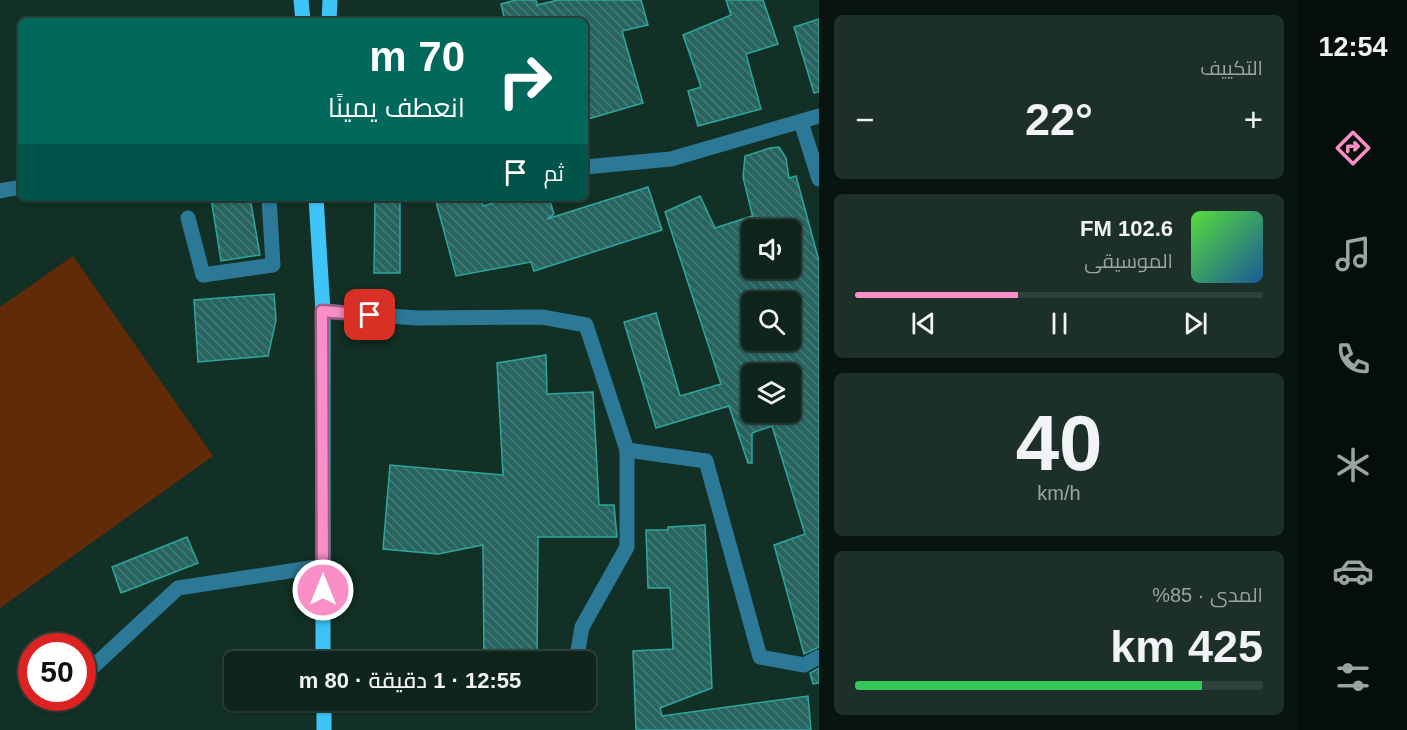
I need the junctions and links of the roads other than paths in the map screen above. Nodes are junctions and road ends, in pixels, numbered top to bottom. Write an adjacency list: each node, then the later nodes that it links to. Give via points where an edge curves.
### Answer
1 (301, 0): 3 (main road)
2 (330, 0): 4 (main road)
3 (303, 18)
4 (329, 18)
5 (819, 116): 6 (lane)
6 (801, 122): 7 (lane, via 671,159); 8 (lane)
7 (588, 167)
8 (819, 179)
9 (18, 188): 10 (lane)
10 (0, 191)
11 (269, 201): 13 (lane, via 273,265 203,275)
12 (319, 201): 14 (main road)
13 (188, 218)
14 (322, 311): 15 (lane, via 417,318 542,317 585,325); 16 (main road)
15 (627, 450): 18 (lane, via 627,547 582,627); 19 (lane, via 706,461 760,657 804,665)
16 (323, 566): 17 (main road); 20 (lane, via 177,588)
17 (323, 651)
18 (578, 651)
19 (819, 657)
20 (96, 663)
21 (324, 711): 22 (main road)
22 (324, 730)

